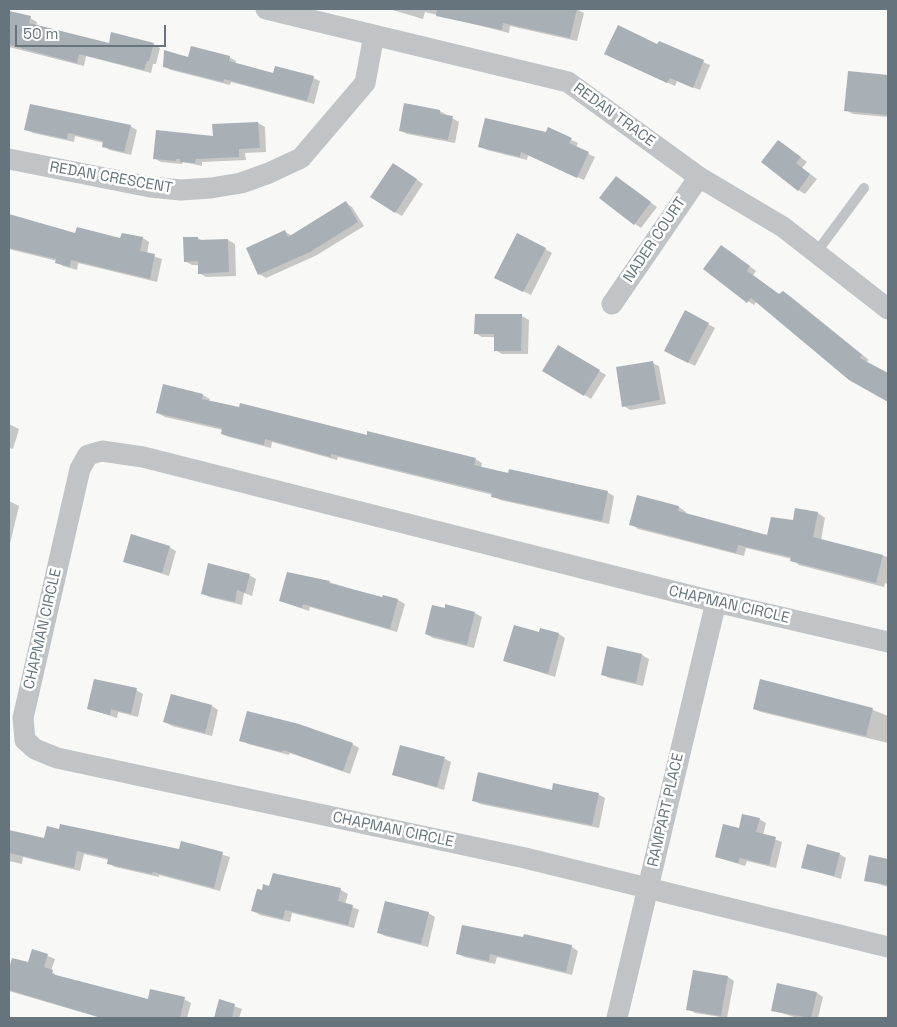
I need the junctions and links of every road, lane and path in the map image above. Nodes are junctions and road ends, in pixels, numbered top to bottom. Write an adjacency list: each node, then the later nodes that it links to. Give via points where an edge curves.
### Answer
1 (266, 9): 2 (street, REDAN TRACE)
2 (374, 34): 3 (street, REDAN CRESCENT, via 365,83 301,158 241,183 181,190 150,187); 4 (street, REDAN TRACE, via 568,82)
3 (9, 159)
4 (699, 177): 6 (street, REDAN TRACE, via 784,227); 7 (street, NADER COURT)
5 (864, 188): 6 (lane)
6 (816, 253): 8 (street, REDAN TRACE)
7 (612, 304)
8 (888, 309)
9 (716, 602): 10 (street, CHAPMAN CIRCLE); 11 (street, RAMPART PLACE); 11 (street, CHAPMAN CIRCLE, via 143,458 102,451 88,455 80,469 23,718 25,740 35,749 57,758 525,858)
10 (888, 642)
11 (647, 888): 12 (street, CHAPMAN CIRCLE); 13 (street, RAMPART PLACE)
12 (888, 947)
13 (617, 1018)

